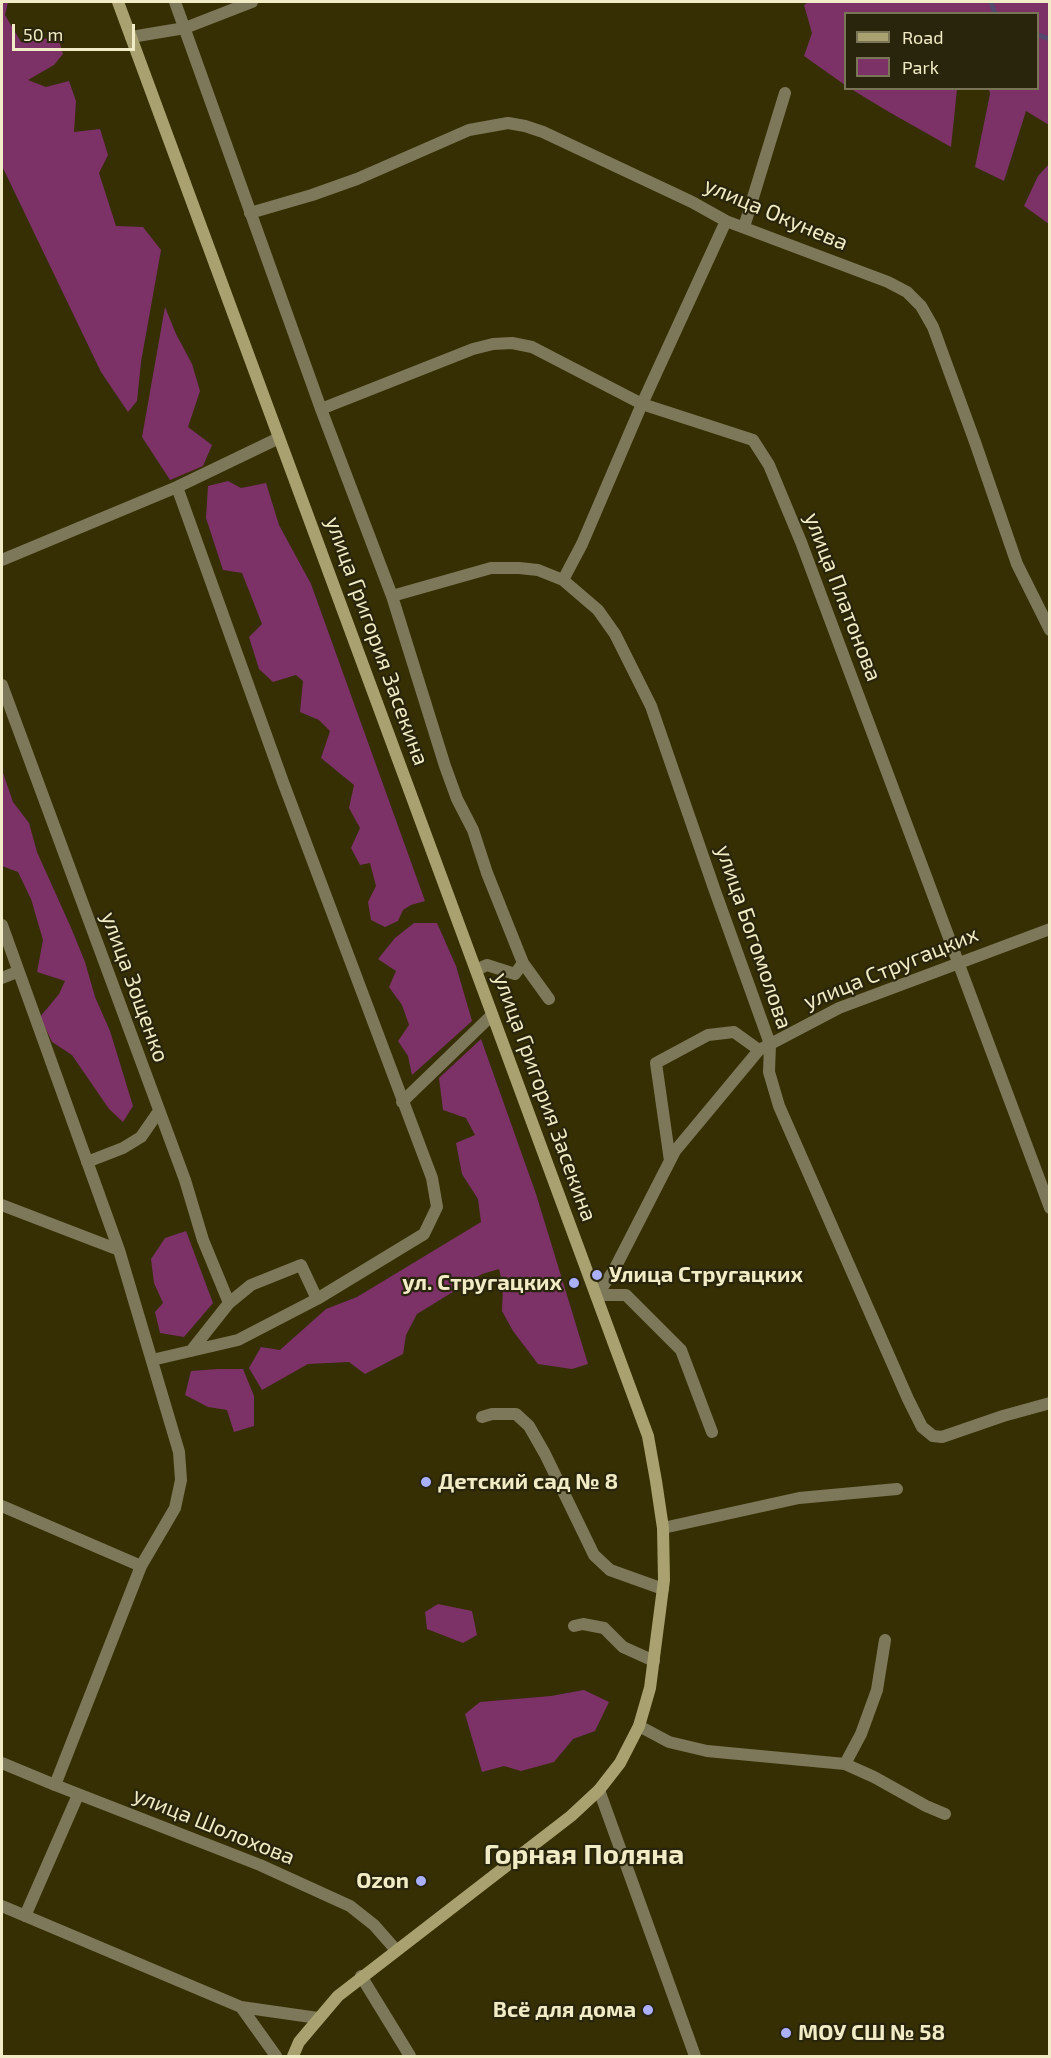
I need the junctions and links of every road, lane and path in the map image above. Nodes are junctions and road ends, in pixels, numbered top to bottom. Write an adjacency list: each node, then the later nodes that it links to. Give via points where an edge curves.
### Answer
1 (118, 2): 5 (main road, улица Григория Засекина)
2 (175, 2): 4 (street, улица Григория Засекина)
3 (252, 2): 4 (street)
4 (185, 28): 5 (street); 7 (street, улица Григория Засекина)
5 (131, 37): 12 (main road, улица Григория Засекина)
6 (784, 93): 9 (street)
7 (250, 213): 8 (street, улица Окунева, via 357,179 470,130 508,123 543,132); 11 (street, улица Григория Засекина)
8 (726, 221): 9 (street, улица Окунева); 10 (street)
9 (744, 227): 17 (street, улица Окунева, via 888,282 907,292 921,306 933,327 1017,564)
10 (642, 404): 11 (street, улица Платонова, via 532,347 512,343 473,349); 15 (street); 21 (street, улица Платонова, via 753,440 769,465)
11 (321, 409): 16 (street, улица Григория Засекина)
12 (279, 438): 13 (street); 23 (main road, улица Григория Засекина)
13 (177, 487): 14 (street); 30 (street)
14 (2, 560)
15 (563, 580): 16 (street, улица Богомолова, via 538,570 491,568); 28 (street, улица Богомолова, via 598,610 615,634 651,706)
16 (392, 596): 22 (street, улица Григория Засекина, via 445,766)
17 (1050, 630)
18 (2, 685): 31 (street, улица Зощенко)
19 (2, 925): 24 (street)
20 (1050, 929): 21 (street, улица Стругацких)
21 (958, 961): 28 (street, улица Стругацких, via 839,1008); 35 (street, улица Платонова)
22 (523, 963): 23 (street, via 515,974 487,965); 26 (street, улица Григория Засекина)
23 (476, 970): 27 (main road, улица Григория Засекина)
24 (17, 972): 25 (street); 33 (street)
25 (2, 978)
26 (549, 999)
27 (492, 1015): 30 (street); 37 (main road, улица Григория Засекина)
28 (770, 1044): 29 (street, улица Стругацких); 42 (street, улица Богомолова, via 770,1072 779,1106 922,1427 933,1436 942,1437)
29 (759, 1050): 32 (street, улица Стругацких); 32 (street, via 734,1032 708,1035 656,1064)
30 (402, 1102): 38 (street, via 432,1178 436,1207 424,1234)
31 (159, 1111): 33 (street, via 141,1137); 39 (street, улица Зощенко)
32 (670, 1161): 37 (street, улица Стругацких)
33 (87, 1162): 36 (street)
34 (2, 1205): 36 (street)
35 (1050, 1208)
36 (119, 1251): 41 (street)
37 (597, 1295): 44 (street, via 626,1295 681,1350); 47 (main road, улица Григория Засекина, via 648,1436)
38 (317, 1299): 39 (street, via 301,1265 251,1285); 40 (street, via 238,1340)
39 (229, 1303): 40 (street)
40 (191, 1351): 41 (street)
41 (152, 1360): 48 (street, via 179,1452 181,1480 175,1508)
42 (1045, 1403)
43 (482, 1417): 49 (street, via 516,1414 529,1426 594,1555 610,1570)
44 (712, 1432)
45 (897, 1489): 47 (street, via 799,1498)
46 (2, 1506): 48 (street)
47 (663, 1528): 49 (main road, улица Григория Засекина)
48 (141, 1566): 56 (street)
49 (663, 1589): 52 (main road, улица Григория Засекина)
50 (574, 1626): 52 (street, via 604,1628 623,1647)
51 (885, 1640): 55 (street, via 877,1690)
52 (654, 1661): 53 (main road, улица Григория Засекина)
53 (639, 1726): 55 (street, via 669,1742 707,1751); 57 (main road, улица Григория Засекина, via 620,1763)
54 (2, 1763): 56 (street, улица Шолохова)
55 (845, 1764): 59 (street)
56 (56, 1785): 58 (street, улица Шолохова)
57 (599, 1790): 62 (main road, улица Григория Засекина, via 542,1839); 69 (street)
58 (78, 1795): 61 (street); 62 (street, улица Шолохова, via 260,1865 350,1906 374,1924)
59 (945, 1814)
60 (2, 1906): 61 (street)
61 (25, 1916): 64 (street)
62 (396, 1950): 63 (main road, улица Григория Засекина)
63 (361, 1976): 65 (main road, улица Григория Засекина); 68 (street)
64 (241, 2007): 65 (street); 66 (street)
65 (318, 2018): 67 (main road, улица Григория Засекина)
66 (276, 2056)
67 (293, 2056)
68 (410, 2056)
69 (695, 2056)

